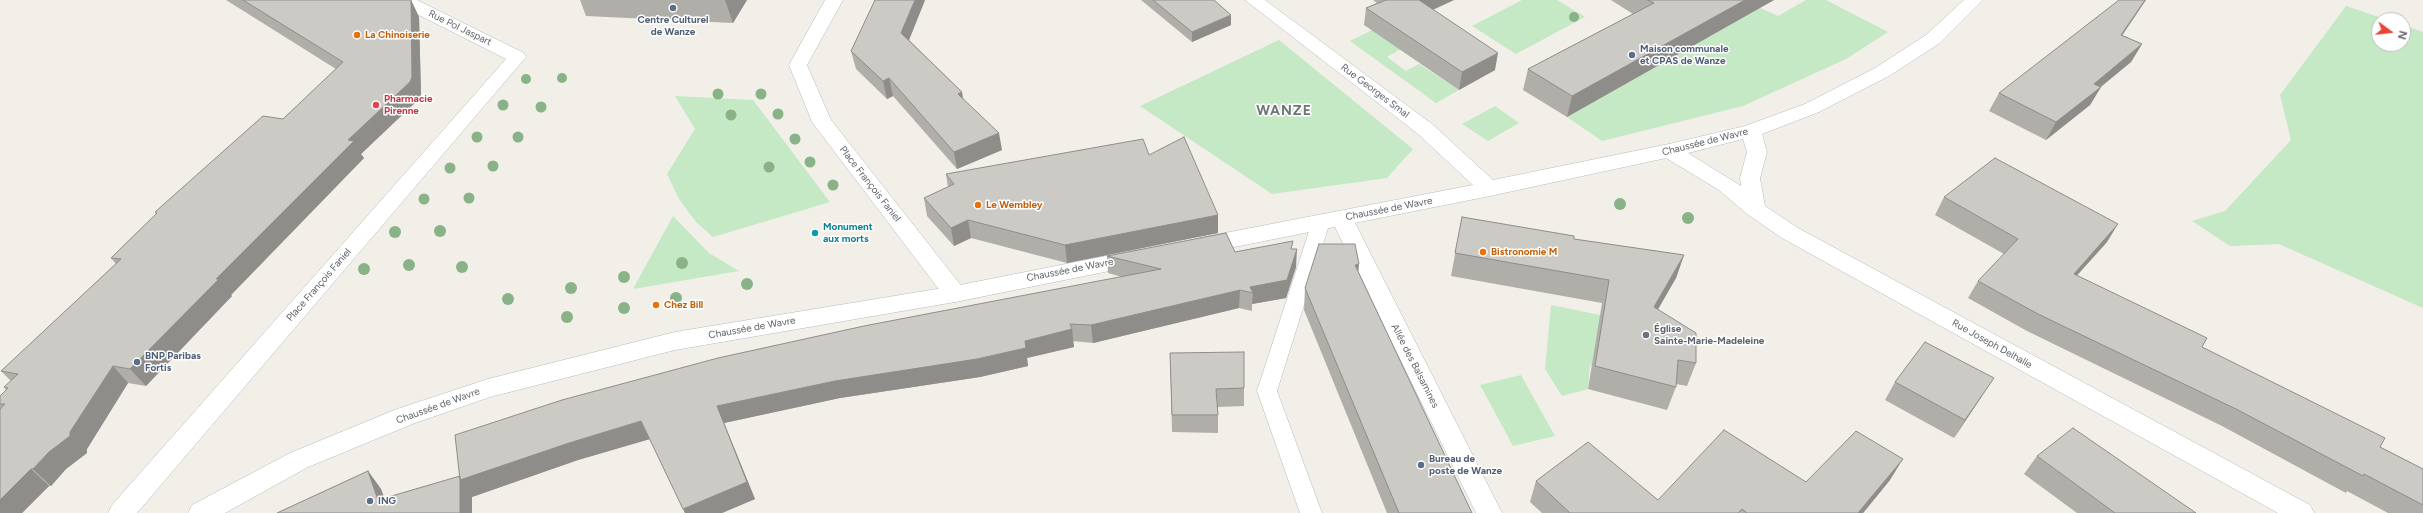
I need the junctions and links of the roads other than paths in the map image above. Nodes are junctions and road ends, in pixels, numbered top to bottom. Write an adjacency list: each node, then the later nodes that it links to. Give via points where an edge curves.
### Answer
1 (403, 0): 5 (street, Rue Pol Jaspart)
2 (834, 0): 13 (street, Place François Faniel, via 798,65 822,122)
3 (1254, 0): 8 (street, Rue Georges Smal, via 1425,129)
4 (1974, 0): 6 (street, Chaussée de Wavre, via 1933,39 1882,72 1812,108)
5 (517, 56): 14 (street, Place François Faniel)
6 (1751, 131): 7 (street, Chaussée de Wavre); 9 (street, via 1756,152 1750,178)
7 (1669, 151): 8 (street, Chaussée de Wavre); 9 (street, Rue Joseph Delhalle, via 1726,184)
8 (1490, 189): 10 (street, Chaussée de Wavre)
9 (1755, 210): 18 (street, Rue Joseph Delhalle, via 1790,233)
10 (1331, 220): 11 (street, Chaussée de Wavre); 16 (lane, via 1267,392); 17 (street, Allée des Balsamines)
11 (1181, 249)
12 (1157, 254): 13 (street, Chaussée de Wavre)
13 (955, 294): 15 (street, Chaussée de Wavre, via 675,341 488,388 406,416 299,460)
14 (121, 513)
15 (201, 513)
16 (1311, 513)
17 (1490, 513)
18 (2301, 513)

